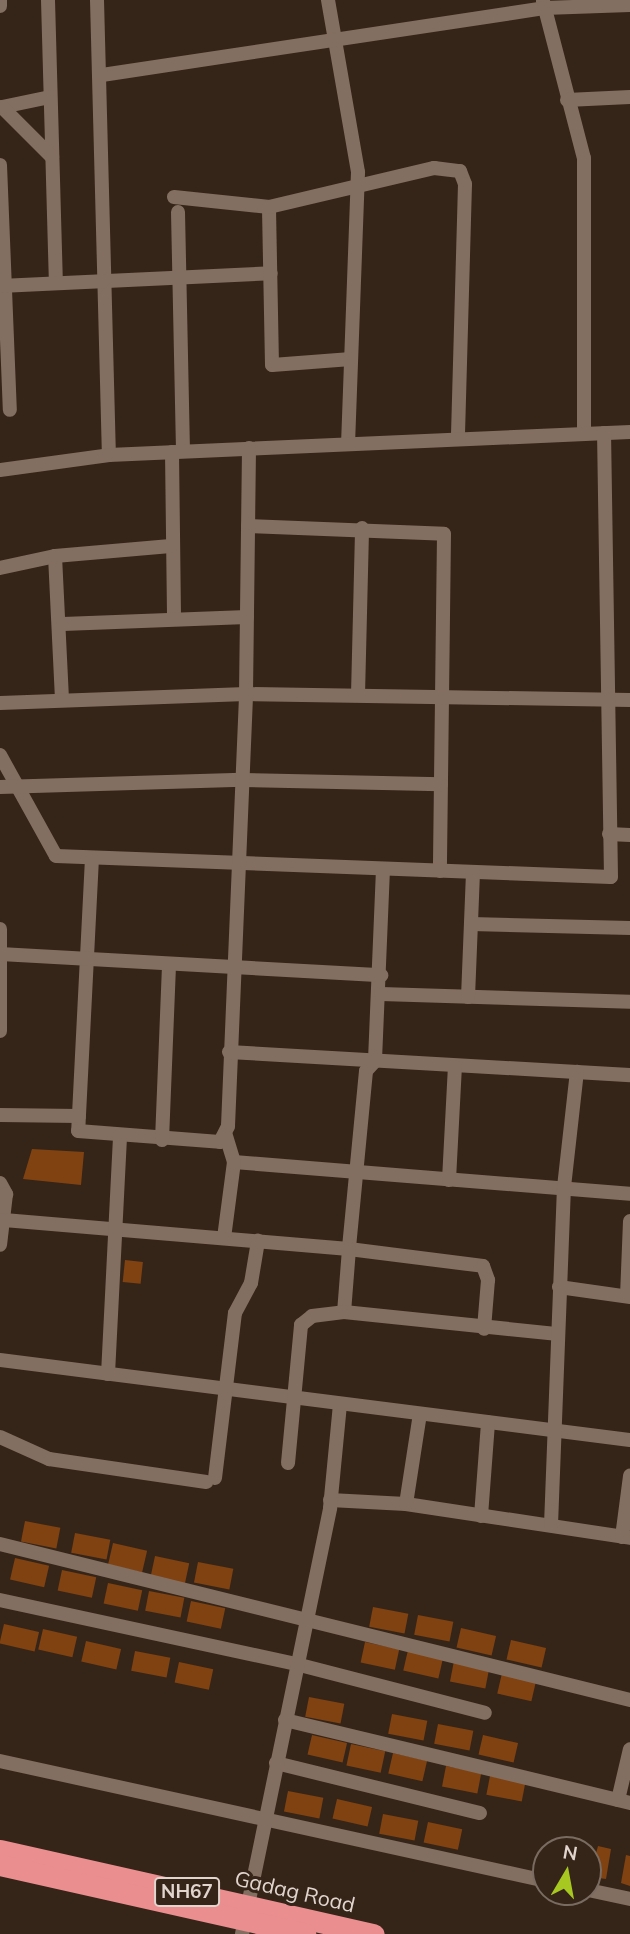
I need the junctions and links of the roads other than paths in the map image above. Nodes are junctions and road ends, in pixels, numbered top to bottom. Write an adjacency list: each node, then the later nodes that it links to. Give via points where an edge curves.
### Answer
1 (0, 0): 7 (street)
2 (48, 0): 10 (street)
3 (97, 0): 9 (street)
4 (328, 0): 8 (street)
5 (544, 4): 6 (street); 8 (street); 12 (street)
6 (630, 5)
7 (0, 6)
8 (337, 39): 9 (street); 15 (street)
9 (102, 75): 20 (street)
10 (50, 97): 13 (street); 13 (street, via 2,107)
11 (630, 97): 12 (street)
12 (567, 100): 26 (street, via 584,158)
13 (52, 156): 22 (street)
14 (0, 165): 23 (street)
15 (358, 183): 17 (street); 24 (street); 29 (street, via 444,167 463,175)
16 (174, 197): 17 (street)
17 (269, 207): 19 (street)
18 (178, 212): 21 (street)
19 (271, 273): 21 (street); 24 (street, via 272,365)
20 (106, 278): 21 (street); 22 (street); 33 (street)
21 (179, 278): 32 (street)
22 (56, 283): 23 (street)
23 (2, 286): 25 (street)
24 (351, 359): 30 (street)
25 (10, 410)
26 (584, 432): 27 (street); 29 (street)
27 (604, 432): 28 (street); 47 (street)
28 (630, 432)
29 (458, 438): 30 (street)
30 (348, 443): 31 (street)
31 (249, 448): 32 (street); 35 (street)
32 (178, 451): 33 (street); 37 (street)
33 (109, 455): 34 (street)
34 (0, 470)
35 (248, 526): 36 (street); 40 (street)
36 (362, 528): 44 (street); 46 (street, via 444,534)
37 (171, 546): 38 (street); 41 (street)
38 (55, 556): 39 (street); 42 (street)
39 (0, 568)
40 (247, 617): 41 (street); 43 (street)
41 (174, 618): 42 (street)
42 (63, 624): 45 (street)
43 (246, 694): 44 (street); 45 (street); 51 (street)
44 (358, 695): 46 (street)
45 (62, 697): 49 (street)
46 (444, 697): 47 (street); 52 (street)
47 (604, 700): 48 (street); 55 (street)
48 (630, 700)
49 (0, 703)
50 (0, 755): 53 (street)
51 (242, 780): 52 (street); 53 (street); 58 (street)
52 (442, 784): 60 (street)
53 (16, 786): 54 (street); 57 (street, via 56,856)
54 (0, 788)
55 (609, 834): 56 (street); 61 (street, via 611,877)
56 (630, 835)
57 (92, 858): 58 (street); 66 (street)
58 (238, 863): 59 (street); 68 (street)
59 (383, 869): 60 (street); 69 (street)
60 (440, 871): 61 (street)
61 (473, 872): 62 (street)
62 (471, 924): 63 (street); 71 (street)
63 (630, 928)
64 (0, 929): 65 (street)
65 (2, 953): 66 (street); 73 (street)
66 (88, 959): 67 (street); 80 (street)
67 (169, 964): 68 (street); 83 (street)
68 (232, 968): 69 (street); 74 (street)
69 (381, 975): 70 (street)
70 (381, 994): 71 (street); 75 (street)
71 (468, 997): 72 (street)
72 (630, 1002)
73 (0, 1031)
74 (229, 1052): 75 (street); 82 (street)
75 (375, 1061): 76 (street); 85 (street, via 366,1071)
76 (455, 1066): 77 (street); 86 (street)
77 (577, 1072): 78 (street); 88 (street)
78 (630, 1075)
79 (0, 1115): 80 (street)
80 (79, 1116): 81 (street, via 78,1132)
81 (120, 1135): 83 (street); 92 (street)
82 (226, 1135): 83 (street, via 213,1145); 84 (street)
83 (162, 1140)
84 (234, 1162): 85 (street); 93 (street)
85 (354, 1172): 86 (street); 96 (street)
86 (449, 1180): 88 (street)
87 (0, 1183): 90 (street)
88 (564, 1187): 89 (street); 97 (street)
89 (630, 1194)
90 (4, 1220): 92 (street); 95 (street)
91 (630, 1221): 98 (street)
92 (115, 1229): 93 (street); 103 (street)
93 (224, 1238): 94 (street)
94 (258, 1241): 96 (street); 104 (street, via 251,1283 235,1313)
95 (0, 1245)
96 (349, 1249): 99 (street); 100 (street, via 483,1266 488,1280)
97 (559, 1287): 98 (street); 101 (street)
98 (629, 1296)
99 (344, 1312): 100 (street); 105 (street, via 312,1316 301,1325)
100 (484, 1329): 101 (street)
101 (556, 1334): 109 (street)
102 (0, 1360): 103 (street)
103 (107, 1374): 104 (street)
104 (227, 1390): 105 (street); 110 (street, via 210,1480 49,1459)
105 (290, 1398): 106 (street); 112 (street)
106 (340, 1404): 107 (street); 114 (street)
107 (420, 1414): 108 (street); 115 (street)
108 (488, 1422): 109 (street); 116 (street)
109 (557, 1430): 111 (street); 117 (street)
110 (0, 1437)
111 (630, 1440)
112 (288, 1463)
113 (630, 1476): 118 (street)
114 (330, 1500): 115 (street); 121 (street)
115 (406, 1504): 116 (street)
116 (481, 1516): 117 (street)
117 (551, 1525): 118 (street)
118 (626, 1537)
119 (0, 1544): 121 (street)
120 (0, 1600): 122 (street)
121 (306, 1617): 122 (street); 123 (street)
122 (296, 1664): 124 (street); 125 (street)
123 (630, 1700)
124 (485, 1713)
125 (285, 1720): 128 (street); 129 (street)
126 (630, 1749): 129 (street)
127 (0, 1761): 131 (street)
128 (276, 1763): 130 (street); 131 (street)
129 (624, 1802)
130 (480, 1813)
131 (265, 1821): 134 (street); 137 (street)
132 (0, 1850): 137 (highway, Gadag Road / NH67)
133 (0, 1865): 137 (highway, Gadag Road / NH67)
134 (532, 1878)
135 (602, 1893): 136 (street)
136 (630, 1899)
137 (245, 1920): 138 (highway, Gadag Road / NH67); 139 (highway, Gadag Road / NH67)
138 (305, 1934)
139 (374, 1934)

